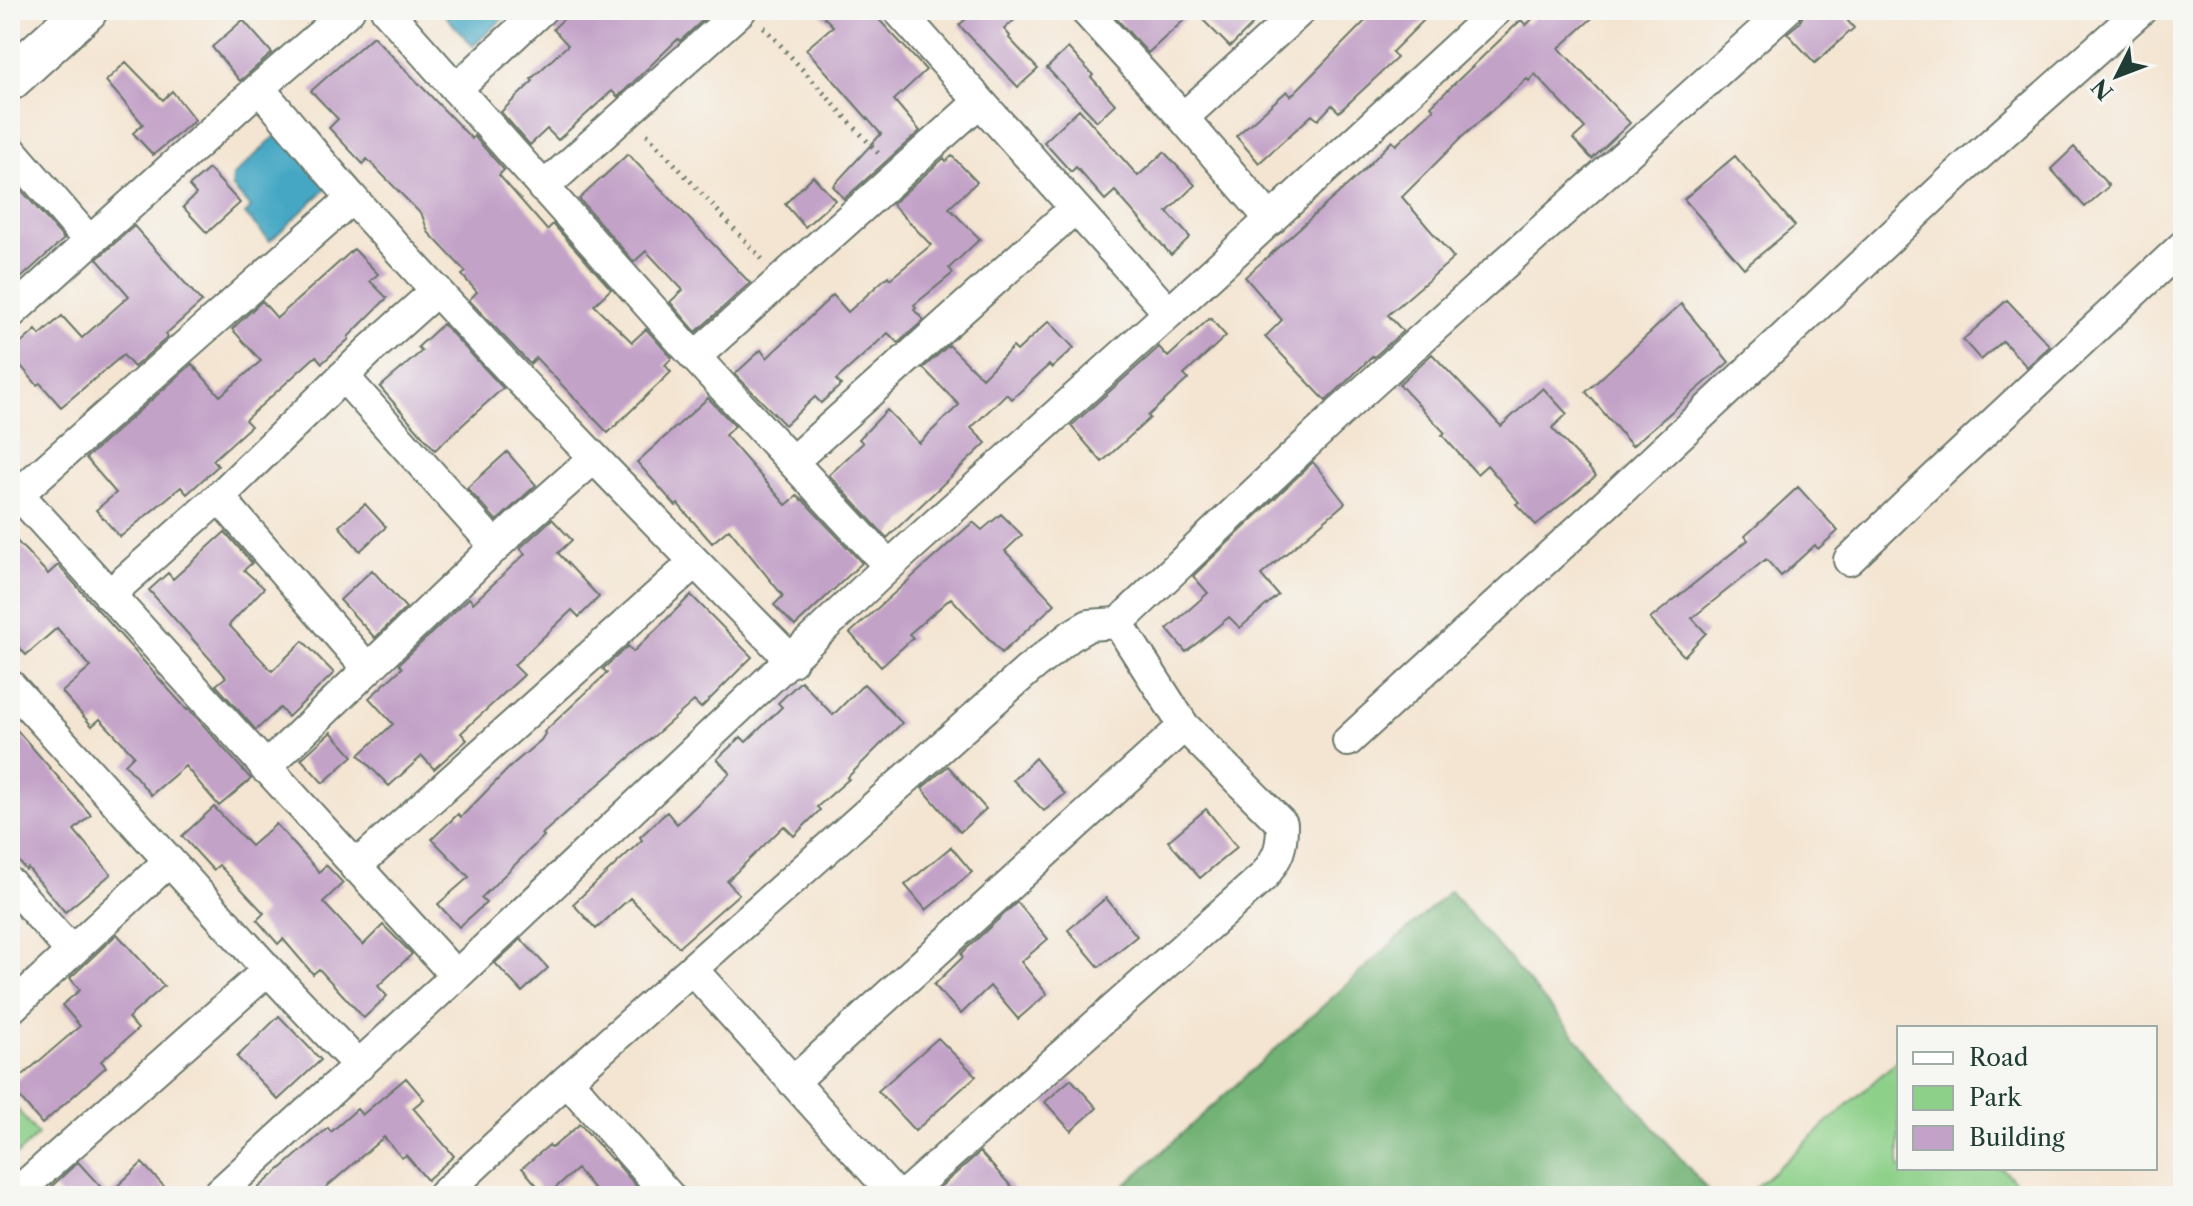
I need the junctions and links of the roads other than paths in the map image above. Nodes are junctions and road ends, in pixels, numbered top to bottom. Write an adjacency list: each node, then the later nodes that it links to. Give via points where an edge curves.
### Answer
1 (86, 10): 12 (main road)
2 (349, 10): 13 (street)
3 (386, 10): 14 (street)
4 (541, 10): 14 (street)
5 (898, 10): 15 (street)
6 (1301, 10): 16 (street)
7 (1497, 10): 21 (street)
8 (1786, 10): 38 (street, via 1338,414)
9 (2141, 10): 43 (street)
10 (1094, 13): 16 (street)
11 (750, 16): 18 (street)
12 (10, 79)
13 (259, 88): 19 (street); 22 (street)
14 (456, 89): 18 (street)
15 (979, 102): 20 (street); 27 (street)
16 (1183, 118): 21 (street)
17 (10, 149): 22 (street)
18 (543, 188): 27 (street)
19 (352, 198): 24 (street); 31 (street)
20 (1075, 208): 25 (street); 30 (street)
21 (1271, 220): 25 (street)
22 (89, 241): 26 (street)
23 (2183, 246): 34 (street)
24 (437, 290): 28 (street); 29 (street)
25 (1169, 313): 36 (street)
26 (10, 314)
27 (695, 357): 30 (street)
28 (343, 376): 32 (street); 33 (street)
29 (594, 458): 33 (street); 35 (street)
30 (793, 461): 36 (street)
31 (14, 490): 37 (street)
32 (219, 497): 37 (street); 40 (street)
33 (496, 547): 40 (street)
34 (1849, 560)
35 (695, 562): 39 (street); 46 (street)
36 (889, 566): 39 (street)
37 (109, 595): 44 (street)
38 (1118, 623): 42 (street); 49 (street, via 1089,625 1039,661)
39 (792, 661): 51 (street)
40 (367, 668): 44 (street)
41 (10, 686): 45 (street)
42 (1184, 726): 55 (street); 61 (street, via 1282,824 1278,858)
43 (1348, 741)
44 (265, 768): 46 (street)
45 (168, 862): 48 (street); 50 (street)
46 (355, 867): 51 (street)
47 (10, 883): 48 (street)
48 (71, 951): 52 (street)
49 (692, 969): 54 (street); 55 (street)
50 (268, 970): 53 (street); 56 (street)
51 (456, 976): 53 (street)
52 (10, 1009)
53 (359, 1066): 57 (street)
54 (567, 1080): 58 (street); 59 (street)
55 (793, 1082): 60 (street)
56 (13, 1196)
57 (216, 1196)
58 (442, 1196)
59 (669, 1196)
60 (896, 1196)
61 (903, 1196)

